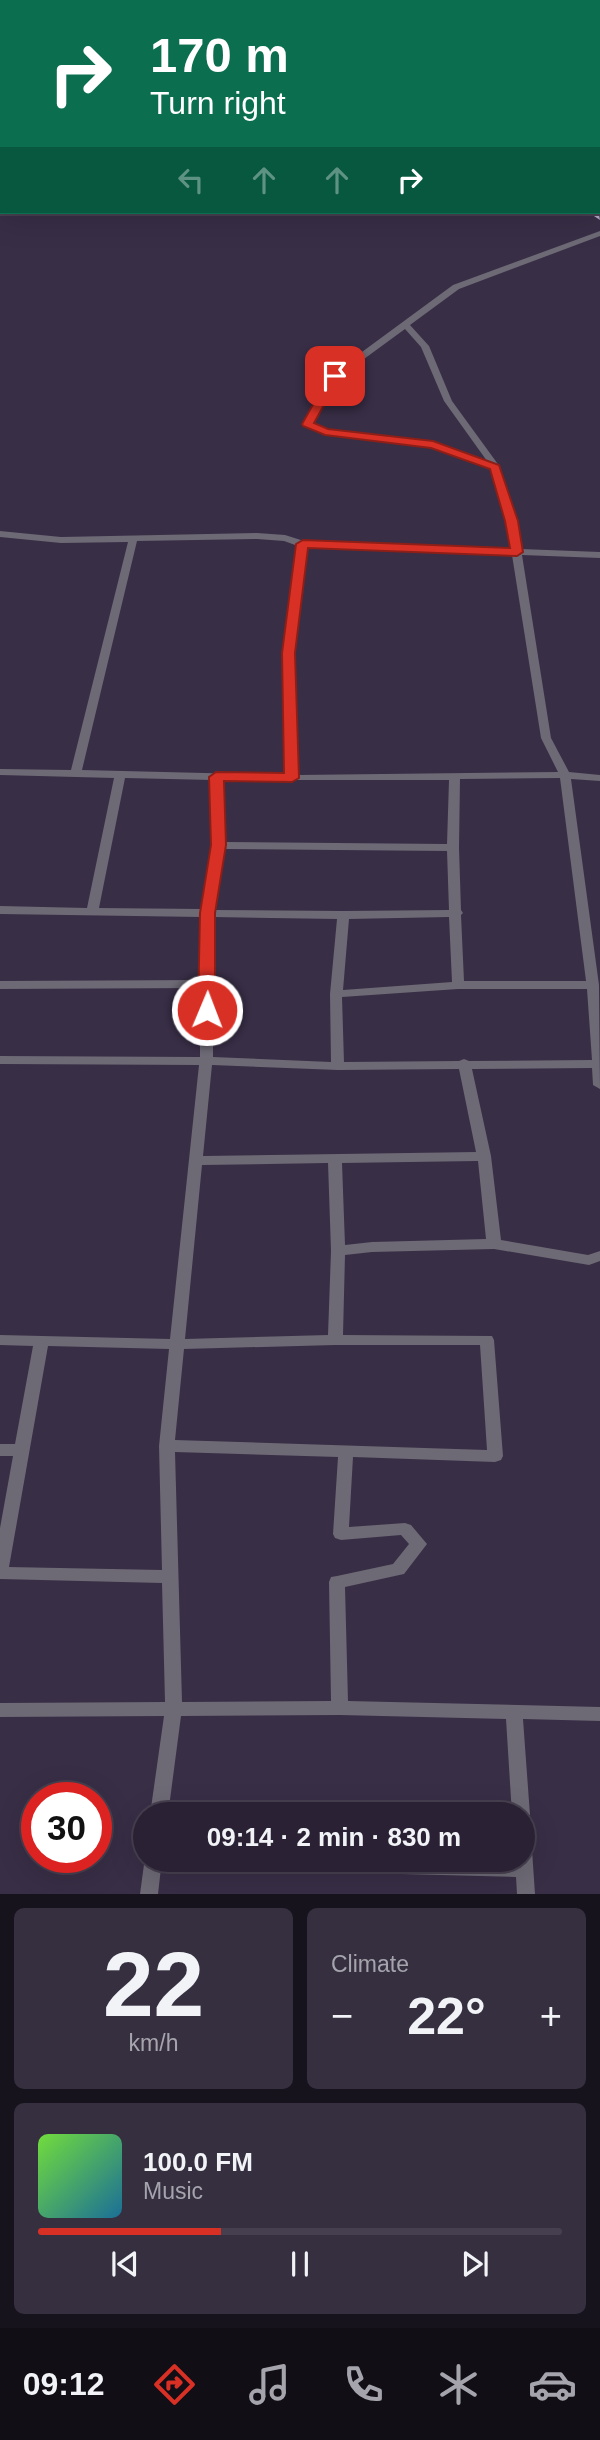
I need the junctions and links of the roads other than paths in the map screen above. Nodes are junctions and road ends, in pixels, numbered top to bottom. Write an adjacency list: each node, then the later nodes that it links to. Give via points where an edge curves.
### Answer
1 (600, 233): 2 (street, via 456,287)
2 (406, 325): 3 (street, via 425,346 448,401); 3 (street, via 335,376 307,424 325,432 433,444)
3 (495, 467): 7 (street)
4 (0, 534): 5 (street)
5 (133, 540): 6 (street, via 257,536); 9 (street)
6 (303, 544): 7 (street); 15 (street, via 289,653)
7 (517, 552): 8 (street); 12 (street, via 547,738)
8 (600, 555)
9 (76, 771): 10 (street); 11 (street)
10 (2, 772): 17 (street)
11 (120, 774): 14 (street); 21 (street)
12 (565, 775): 13 (street); 16 (street); 28 (street)
13 (455, 776): 15 (street); 19 (street)
14 (216, 777): 15 (street); 18 (street)
15 (292, 778)
16 (600, 778)
17 (0, 786)
18 (219, 845): 19 (street); 22 (street)
19 (453, 848): 23 (street)
20 (0, 910): 21 (street)
21 (92, 912): 22 (street)
22 (208, 913): 24 (street); 25 (street)
23 (457, 913): 24 (street); 27 (street)
24 (342, 915): 29 (street)
25 (207, 984): 26 (street); 31 (street)
26 (0, 985)
27 (458, 985): 28 (street); 29 (street)
28 (593, 985): 33 (street)
29 (336, 994): 34 (street)
30 (0, 1060): 31 (street)
31 (206, 1061): 34 (street); 38 (street)
32 (464, 1063): 33 (street); 34 (street); 36 (street)
33 (599, 1065): 35 (street)
34 (338, 1066)
35 (600, 1085)
36 (484, 1156): 37 (street); 39 (street)
37 (335, 1159): 38 (street); 40 (street)
38 (195, 1161): 45 (street)
39 (494, 1244): 40 (street); 41 (street, via 589,1260)
40 (338, 1251): 44 (street)
41 (600, 1256)
42 (0, 1340): 43 (street)
43 (42, 1340): 45 (street); 48 (street)
44 (335, 1340): 45 (street); 49 (street, via 487,1340 495,1456)
45 (177, 1344): 46 (street)
46 (167, 1446): 49 (street); 51 (street)
47 (0, 1450): 48 (street)
48 (21, 1450): 50 (street)
49 (345, 1451): 53 (street, via 341,1534 405,1529 419,1544 398,1569 337,1581)
50 (0, 1573): 51 (street)
51 (169, 1577): 52 (street)
52 (174, 1707): 53 (street); 54 (street); 57 (street)
53 (340, 1708): 55 (street)
54 (0, 1710)
55 (513, 1711): 56 (street); 58 (street)
56 (600, 1714)
57 (161, 1802)
58 (520, 1802)
59 (152, 1872): 61 (street)
60 (525, 1872): 62 (street)
61 (149, 1894)
62 (526, 1894)

